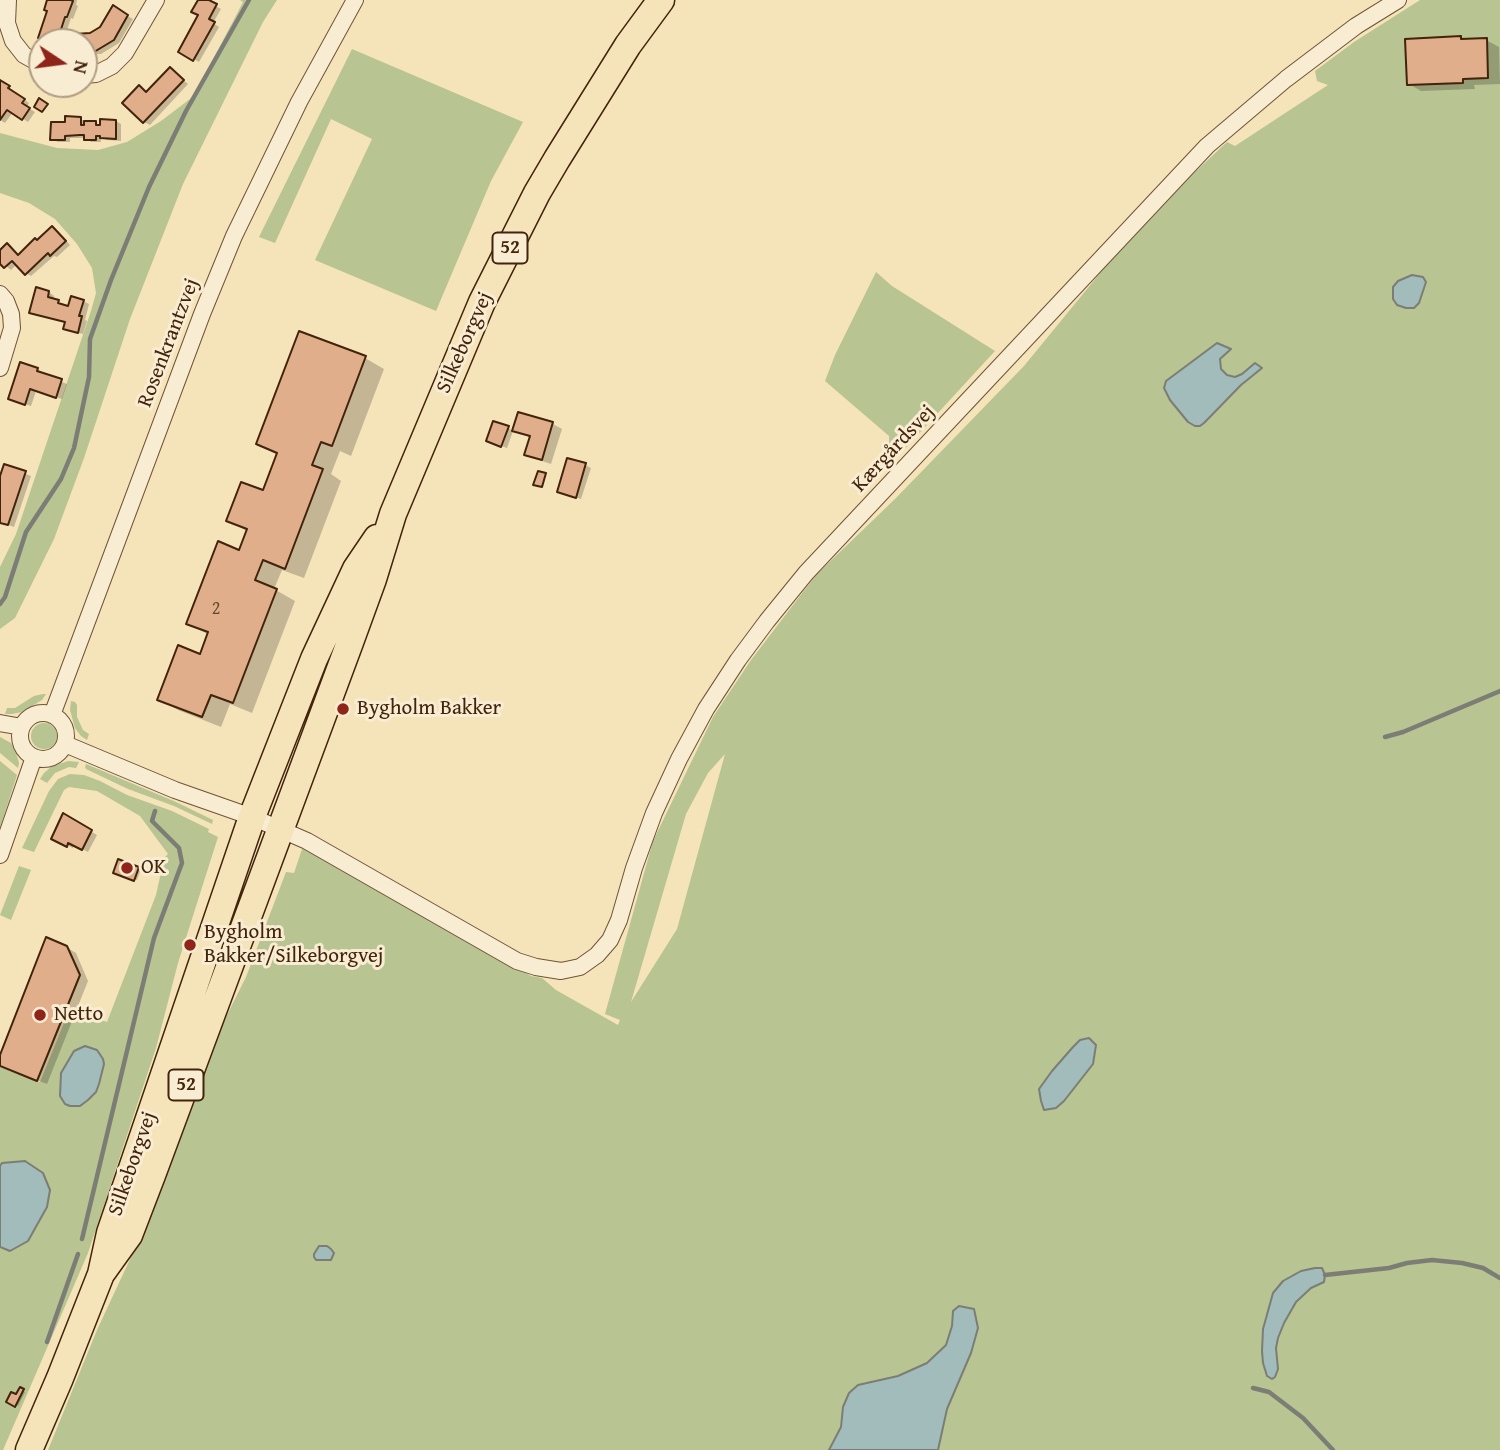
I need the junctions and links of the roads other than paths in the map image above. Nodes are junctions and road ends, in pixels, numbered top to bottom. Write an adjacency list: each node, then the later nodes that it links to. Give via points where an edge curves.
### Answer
1 (8, 0): 6 (street, via 7,23 13,41)
2 (156, 0): 7 (street, via 125,53)
3 (355, 0): 11 (street, Rosenkrantzvej, via 234,236)
4 (661, 0): 10 (main road, Silkeborgvej / 52, via 537,193 482,302)
5 (1398, 0): 17 (street, Kærgårdsvej, via 1286,79 1207,146 806,573 706,709 654,813 619,920 597,955 580,967 561,971 517,961)
6 (28, 57)
7 (98, 73)
8 (0, 294): 9 (street, via 11,314 12,328)
9 (0, 368)
10 (393, 514): 16 (main road, Silkeborgvej / 52, via 356,569 314,659); 17 (main road, Silkeborgvej / 52)
11 (52, 715): 13 (street, via 35,715); 14 (street, via 64,727)
12 (0, 723): 13 (street)
13 (23, 727): 15 (street, via 22,744)
14 (65, 744): 15 (street, via 53,758); 16 (street)
15 (34, 757): 18 (street)
16 (252, 817): 17 (street); 19 (main road, Silkeborgvej / 52, via 110,1233)
17 (281, 830): 19 (main road, Silkeborgvej / 52, via 128,1235)
18 (0, 855)
19 (101, 1274): 20 (main road, Silkeborgvej / 52)
20 (29, 1450)

